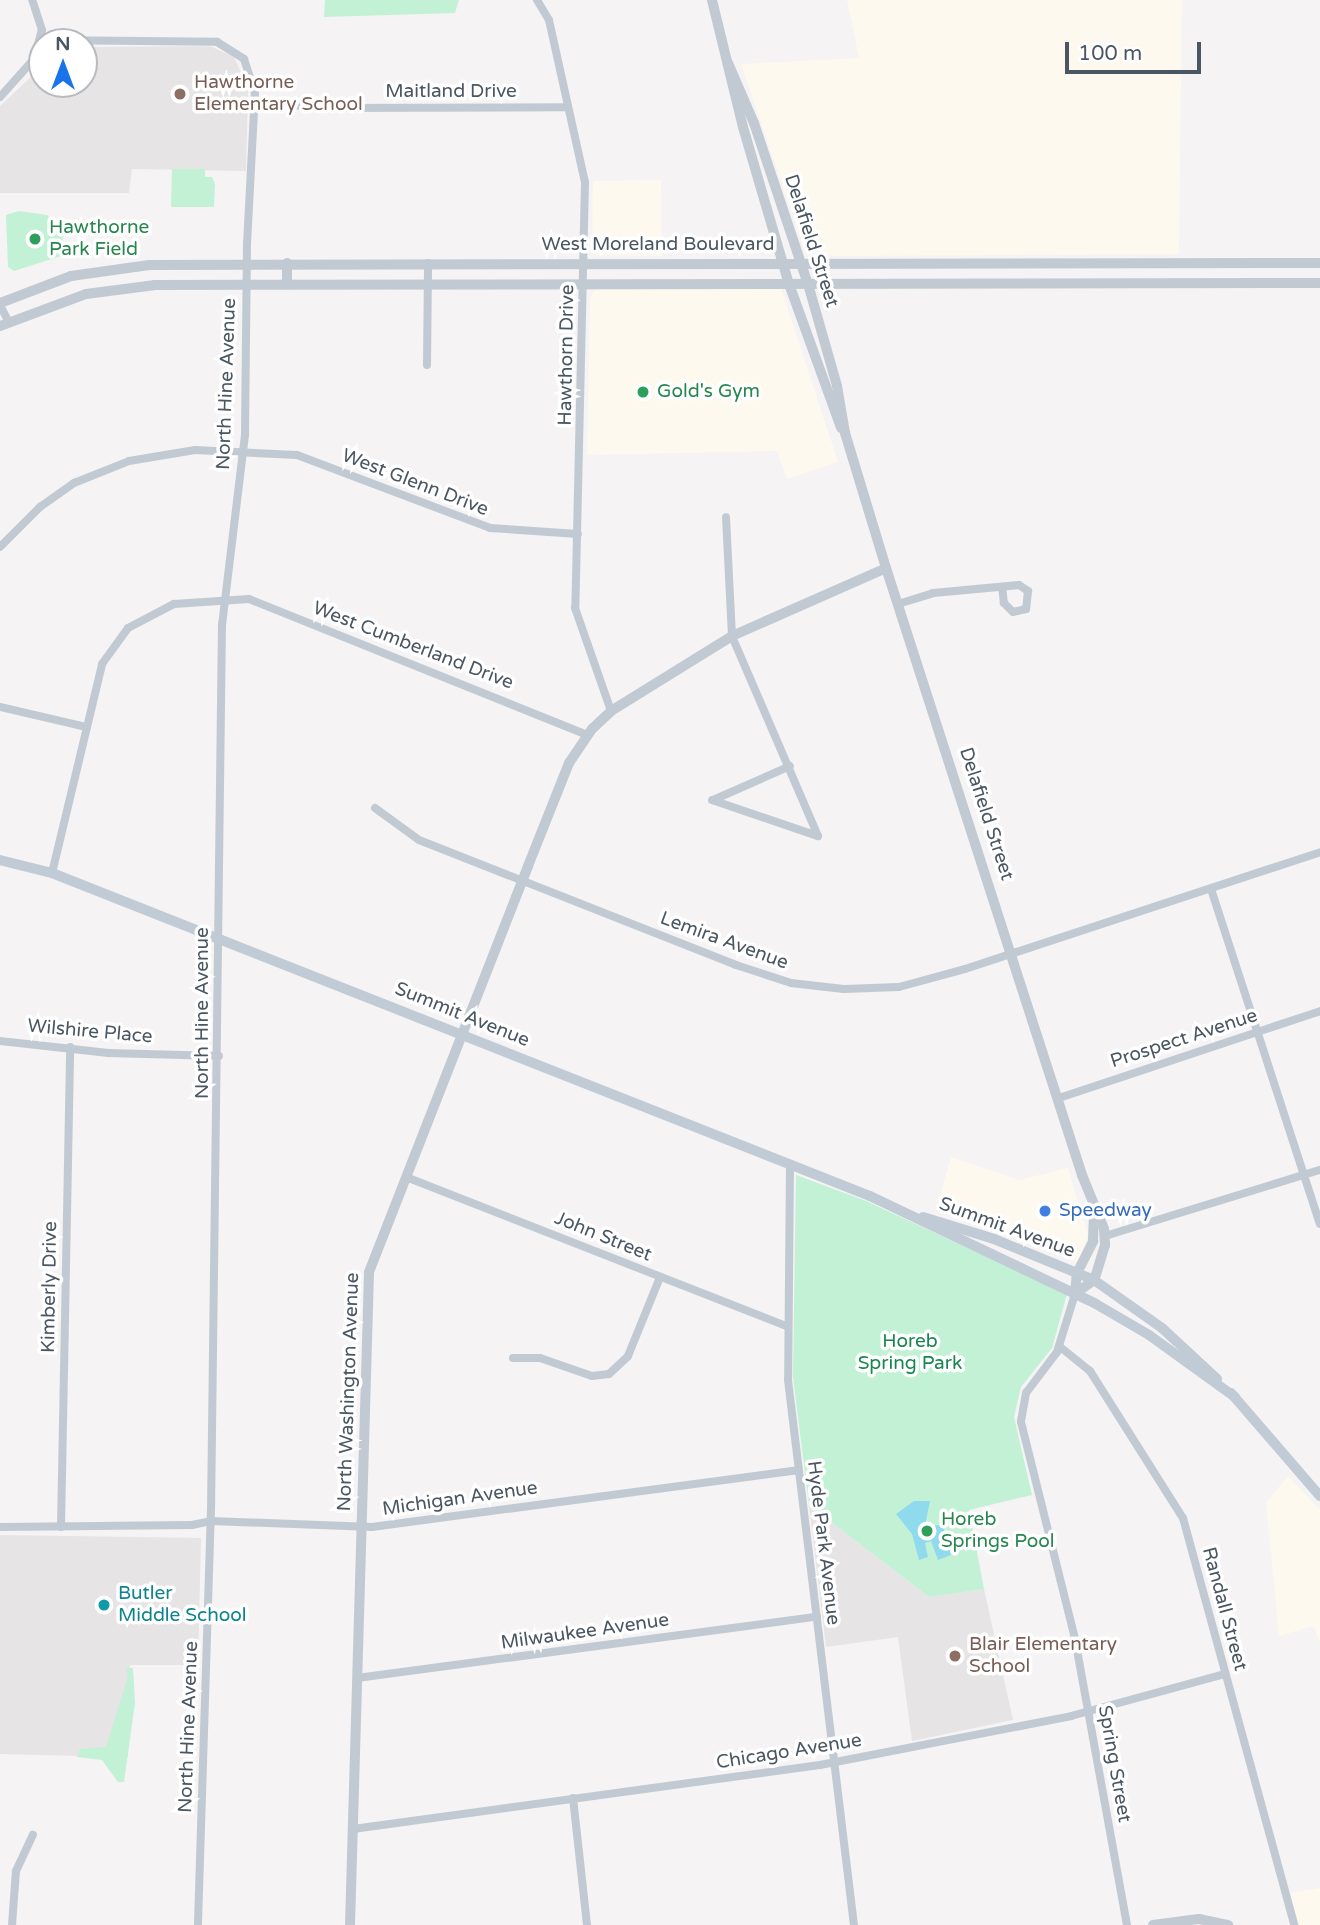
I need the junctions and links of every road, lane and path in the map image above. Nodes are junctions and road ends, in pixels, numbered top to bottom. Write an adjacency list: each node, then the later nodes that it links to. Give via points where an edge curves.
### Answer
1 (32, 0): 4 (street)
2 (537, 0): 10 (street, Hawthorn Drive, via 549,20)
3 (712, 0): 6 (street, Delafield Street)
4 (40, 28)
5 (98, 41): 9 (street, via 222,44 250,69)
6 (728, 64): 11 (street, Delafield Street); 12 (street, Delafield Street)
7 (28, 69): 8 (street)
8 (0, 97)
9 (255, 103): 10 (street, Maitland Drive, via 335,108); 28 (street, North Hine Avenue)
10 (568, 107): 22 (street, Hawthorn Drive, via 585,182)
11 (754, 124): 12 (street); 13 (street, Delafield Street)
12 (743, 127): 14 (street, Delafield Street)
13 (783, 212): 14 (street); 25 (street, Delafield Street)
14 (770, 217): 16 (street, Delafield Street)
15 (428, 262): 21 (street, West Moreland Boulevard); 22 (street, West Moreland Boulevard); 29 (street)
16 (783, 262): 24 (street, West Moreland Boulevard); 25 (street, West Moreland Boulevard); 40 (street, Delafield Street)
17 (1050, 262): 18 (street, West Moreland Boulevard); 27 (street, West Moreland Boulevard); 31 (street)
18 (1161, 262): 19 (street, West Moreland Boulevard); 32 (street)
19 (1257, 262): 20 (street, West Moreland Boulevard); 33 (street)
20 (1320, 262)
21 (287, 263): 28 (street, West Moreland Boulevard); 36 (street)
22 (585, 263): 23 (street, West Moreland Boulevard); 37 (street, Hawthorn Drive)
23 (658, 263): 24 (street, West Moreland Boulevard); 38 (street)
24 (724, 263): 39 (street)
25 (800, 263): 26 (street, West Moreland Boulevard); 41 (street, Delafield Street)
26 (885, 263): 27 (street, West Moreland Boulevard); 42 (street)
27 (935, 263): 30 (street)
28 (247, 264): 35 (street, North Hine Avenue); 43 (street, West Moreland Boulevard, via 100,270 42,285)
29 (428, 283): 36 (street, West Moreland Boulevard); 37 (street, West Moreland Boulevard); 47 (street)
30 (935, 283): 31 (street, West Moreland Boulevard); 42 (street, West Moreland Boulevard)
31 (1049, 283): 32 (street, West Moreland Boulevard)
32 (1161, 283): 33 (street, West Moreland Boulevard)
33 (1258, 283): 34 (street, West Moreland Boulevard)
34 (1320, 283)
35 (247, 284): 36 (street, West Moreland Boulevard); 44 (street, West Moreland Boulevard, via 106,290 52,304); 51 (street, North Hine Avenue)
36 (287, 284)
37 (584, 284): 38 (street, West Moreland Boulevard); 53 (street, Hawthorn Drive)
38 (658, 284): 39 (street, West Moreland Boulevard)
39 (726, 284): 40 (street, West Moreland Boulevard)
40 (789, 284): 41 (street, West Moreland Boulevard); 46 (street, Delafield Street)
41 (808, 284): 42 (street, West Moreland Boulevard); 45 (street, Delafield Street)
42 (885, 284)
43 (0, 304): 44 (street)
44 (4, 324)
45 (821, 330): 46 (street); 48 (street, Delafield Street)
46 (806, 335): 49 (street, Delafield Street)
47 (427, 365)
48 (834, 374): 49 (street); 50 (street, Delafield Street)
49 (820, 379): 50 (street, Delafield Street)
50 (845, 433): 55 (street, Delafield Street)
51 (243, 451): 53 (street, West Glenn Drive, via 310,459 490,528); 54 (street, West Glenn Drive, via 184,450 116,465 54,497); 57 (street, North Hine Avenue)
52 (726, 517): 59 (street)
53 (578, 534): 61 (street, Hawthorn Drive, via 576,615)
54 (0, 547)
55 (886, 568): 58 (street, Delafield Street); 59 (street, North Washington Avenue)
56 (1002, 587): 58 (street, via 933,593)
57 (224, 598): 62 (street, West Cumberland Drive, via 163,607 128,628 102,664); 63 (street, West Cumberland Drive, via 261,603); 71 (street, North Hine Avenue)
58 (898, 604): 72 (street, Delafield Street)
59 (732, 636): 61 (street, North Washington Avenue); 64 (street)
60 (0, 707): 62 (street)
61 (611, 712): 63 (street, North Washington Avenue)
62 (86, 727): 68 (street, West Cumberland Drive)
63 (587, 735): 69 (street, North Washington Avenue, via 569,764)
64 (790, 766): 64 (street, via 818,836 712,800 732,793)
65 (376, 808): 69 (street, Lemira Avenue, via 419,841)
66 (1320, 852): 70 (street, Lemira Avenue)
67 (0, 860): 68 (main road, Summit Avenue)
68 (52, 873): 71 (main road, Summit Avenue)
69 (523, 882): 72 (street, Lemira Avenue, via 764,975 817,987 899,987); 75 (street, North Washington Avenue)
70 (1211, 889): 72 (street, Lemira Avenue); 74 (street)
71 (219, 938): 75 (main road, Summit Avenue); 78 (street, North Hine Avenue)
72 (1014, 953): 79 (street, Delafield Street)
73 (1320, 1011): 74 (street, Prospect Avenue)
74 (1258, 1032): 79 (street, Prospect Avenue); 82 (street)
75 (462, 1035): 80 (main road, Summit Avenue); 83 (street, North Washington Avenue)
76 (0, 1041): 77 (street, Wilshire Place)
77 (69, 1047): 78 (street, Wilshire Place, via 108,1053); 100 (street, Kimberly Drive)
78 (219, 1056): 98 (street, North Hine Avenue)
79 (1059, 1098): 84 (street, Delafield Street)
80 (790, 1164): 85 (main road, Summit Avenue); 92 (street, Hyde Park Avenue)
81 (1320, 1170): 82 (street)
82 (1304, 1175): 86 (street); 87 (street)
83 (407, 1177): 89 (street, John Street); 101 (street, North Washington Avenue, via 369,1277)
84 (1094, 1206): 87 (street, Delafield Street); 88 (street, Delafield Street, via 1093,1241)
85 (907, 1213): 88 (main road, Summit Avenue, via 956,1225); 91 (main road, Summit Avenue)
86 (1320, 1224)
87 (1105, 1236): 90 (street)
88 (1077, 1273): 90 (main road, Summit Avenue); 91 (street, Delafield Street)
89 (660, 1277): 92 (street, John Street); 94 (street, via 628,1356 617,1369 592,1376 540,1358)
90 (1094, 1280): 91 (street); 95 (main road, via 1162,1328)
91 (1075, 1294): 93 (street, Spring Street); 95 (main road, via 1149,1335)
92 (788, 1327): 96 (street, Hyde Park Avenue)
93 (1059, 1346): 103 (street, Randall Street, via 1090,1371 1183,1518); 105 (street, Spring Street, via 1026,1393 1021,1422 1069,1608)
94 (513, 1358)
95 (1235, 1397): 97 (main road)
96 (797, 1470): 101 (street, Michigan Avenue); 102 (street, Hyde Park Avenue)
97 (1320, 1496)
98 (211, 1521): 100 (street, Michigan Avenue); 101 (street, Michigan Avenue); 112 (street, North Hine Avenue)
99 (0, 1527): 100 (street, Michigan Avenue)
100 (61, 1527)
101 (361, 1527): 104 (street, North Washington Avenue)
102 (817, 1617): 104 (street, Milwaukee Avenue); 106 (street, Hyde Park Avenue)
103 (1225, 1674): 105 (street, Chicago Avenue); 110 (street, Randall Street)
104 (357, 1678): 108 (street, North Washington Avenue)
105 (1088, 1711): 106 (street, Chicago Avenue); 116 (street, Spring Street)
106 (835, 1762): 107 (street, Chicago Avenue); 115 (street, Hyde Park Avenue)
107 (573, 1798): 108 (street, Chicago Avenue); 114 (street)
108 (352, 1829): 113 (street, North Washington Avenue)
109 (33, 1835): 111 (street, via 16,1871)
110 (1288, 1921): 119 (street, Randall Street)
111 (12, 1925)
112 (198, 1925)
113 (350, 1925)
114 (587, 1925)
115 (854, 1925)
116 (1127, 1925)
117 (1153, 1925): 118 (street, via 1199,1919)
118 (1228, 1925)
119 (1294, 1925)

